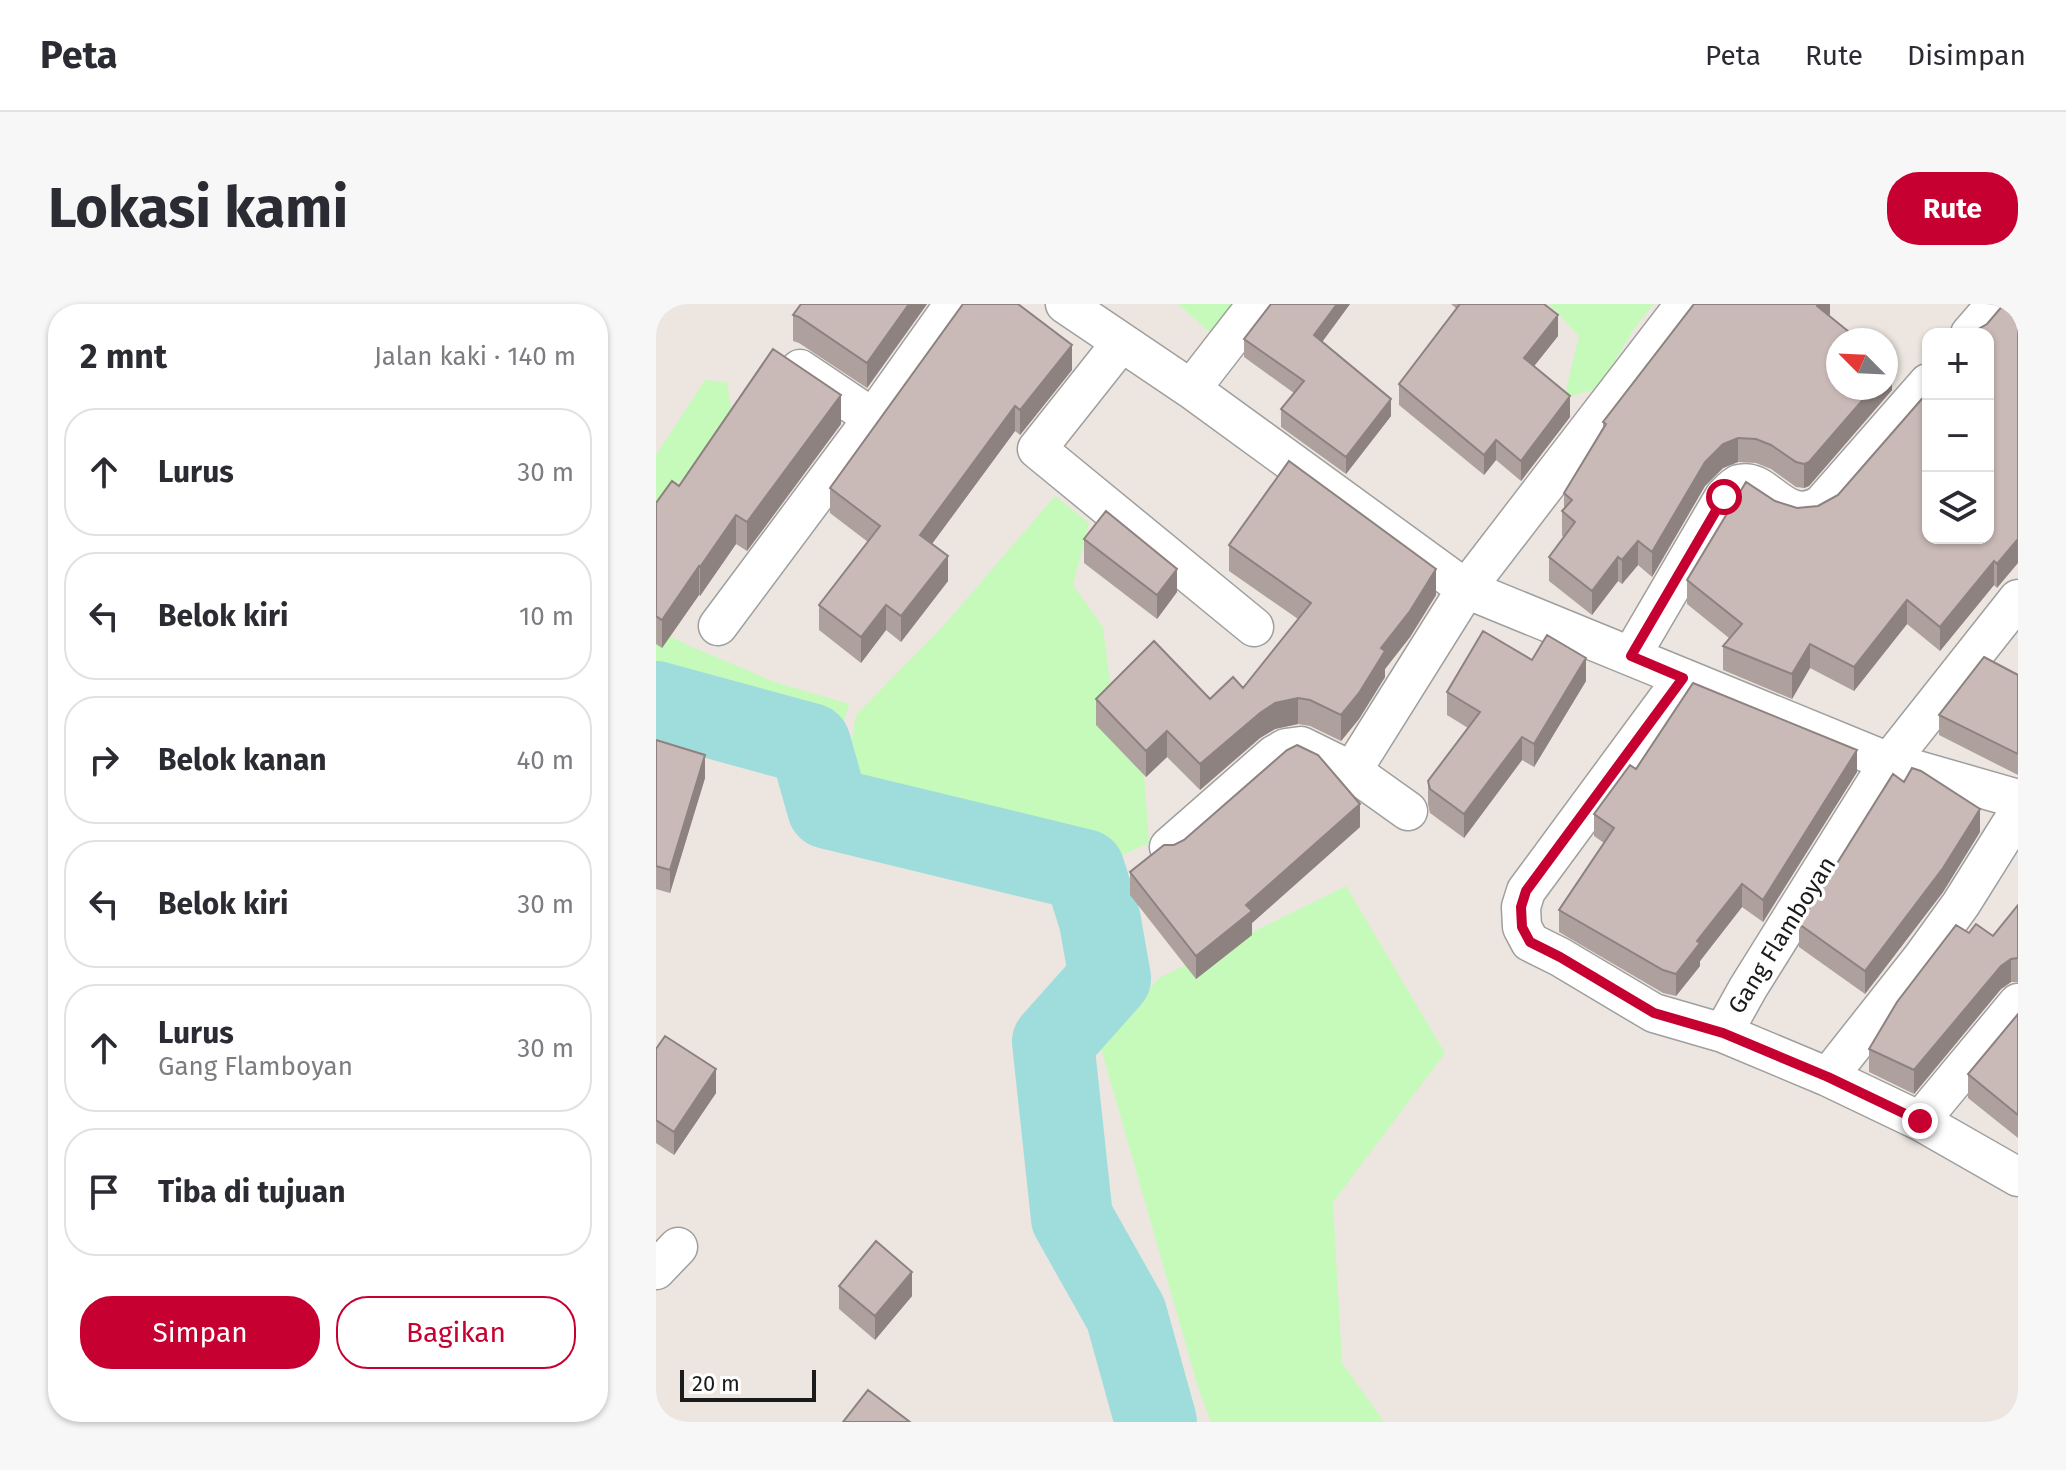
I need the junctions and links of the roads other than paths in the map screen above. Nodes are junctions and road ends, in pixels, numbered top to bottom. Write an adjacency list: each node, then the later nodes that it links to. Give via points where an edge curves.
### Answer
1 (954, 304): 11 (street)
2 (1065, 304): 7 (street)
3 (1257, 304): 9 (street)
4 (1685, 304): 12 (street)
5 (1996, 304): 6 (street)
6 (1975, 328)
7 (1121, 343): 9 (street); 15 (street, via 1037,449)
8 (787, 361): 11 (street)
9 (1191, 389): 12 (street)
10 (1922, 390): 16 (street, via 1813,509 1791,509 1748,485 1731,490)
11 (873, 418): 14 (street)
12 (1466, 589): 16 (street); 19 (street)
13 (2018, 599): 18 (street, Gang Flamboyan)
14 (718, 626)
15 (1254, 627)
16 (1631, 656): 17 (street)
17 (1683, 678): 18 (street); 25 (street, via 1526,891 1522,927 1530,942 1654,1013)
18 (1889, 762): 20 (street); 25 (street, Gang Flamboyan)
19 (1352, 771): 21 (street); 23 (street, via 1301,746 1286,748)
20 (2018, 799)
21 (1408, 811)
22 (2018, 813): 26 (street, via 1961,904)
23 (1169, 847)
24 (2018, 1003): 27 (street)
25 (1723, 1033): 26 (street, Gang Flamboyan)
26 (1828, 1077): 27 (street, Gang Flamboyan)
27 (1920, 1121): 28 (street, Gang Flamboyan)
28 (2018, 1177)

